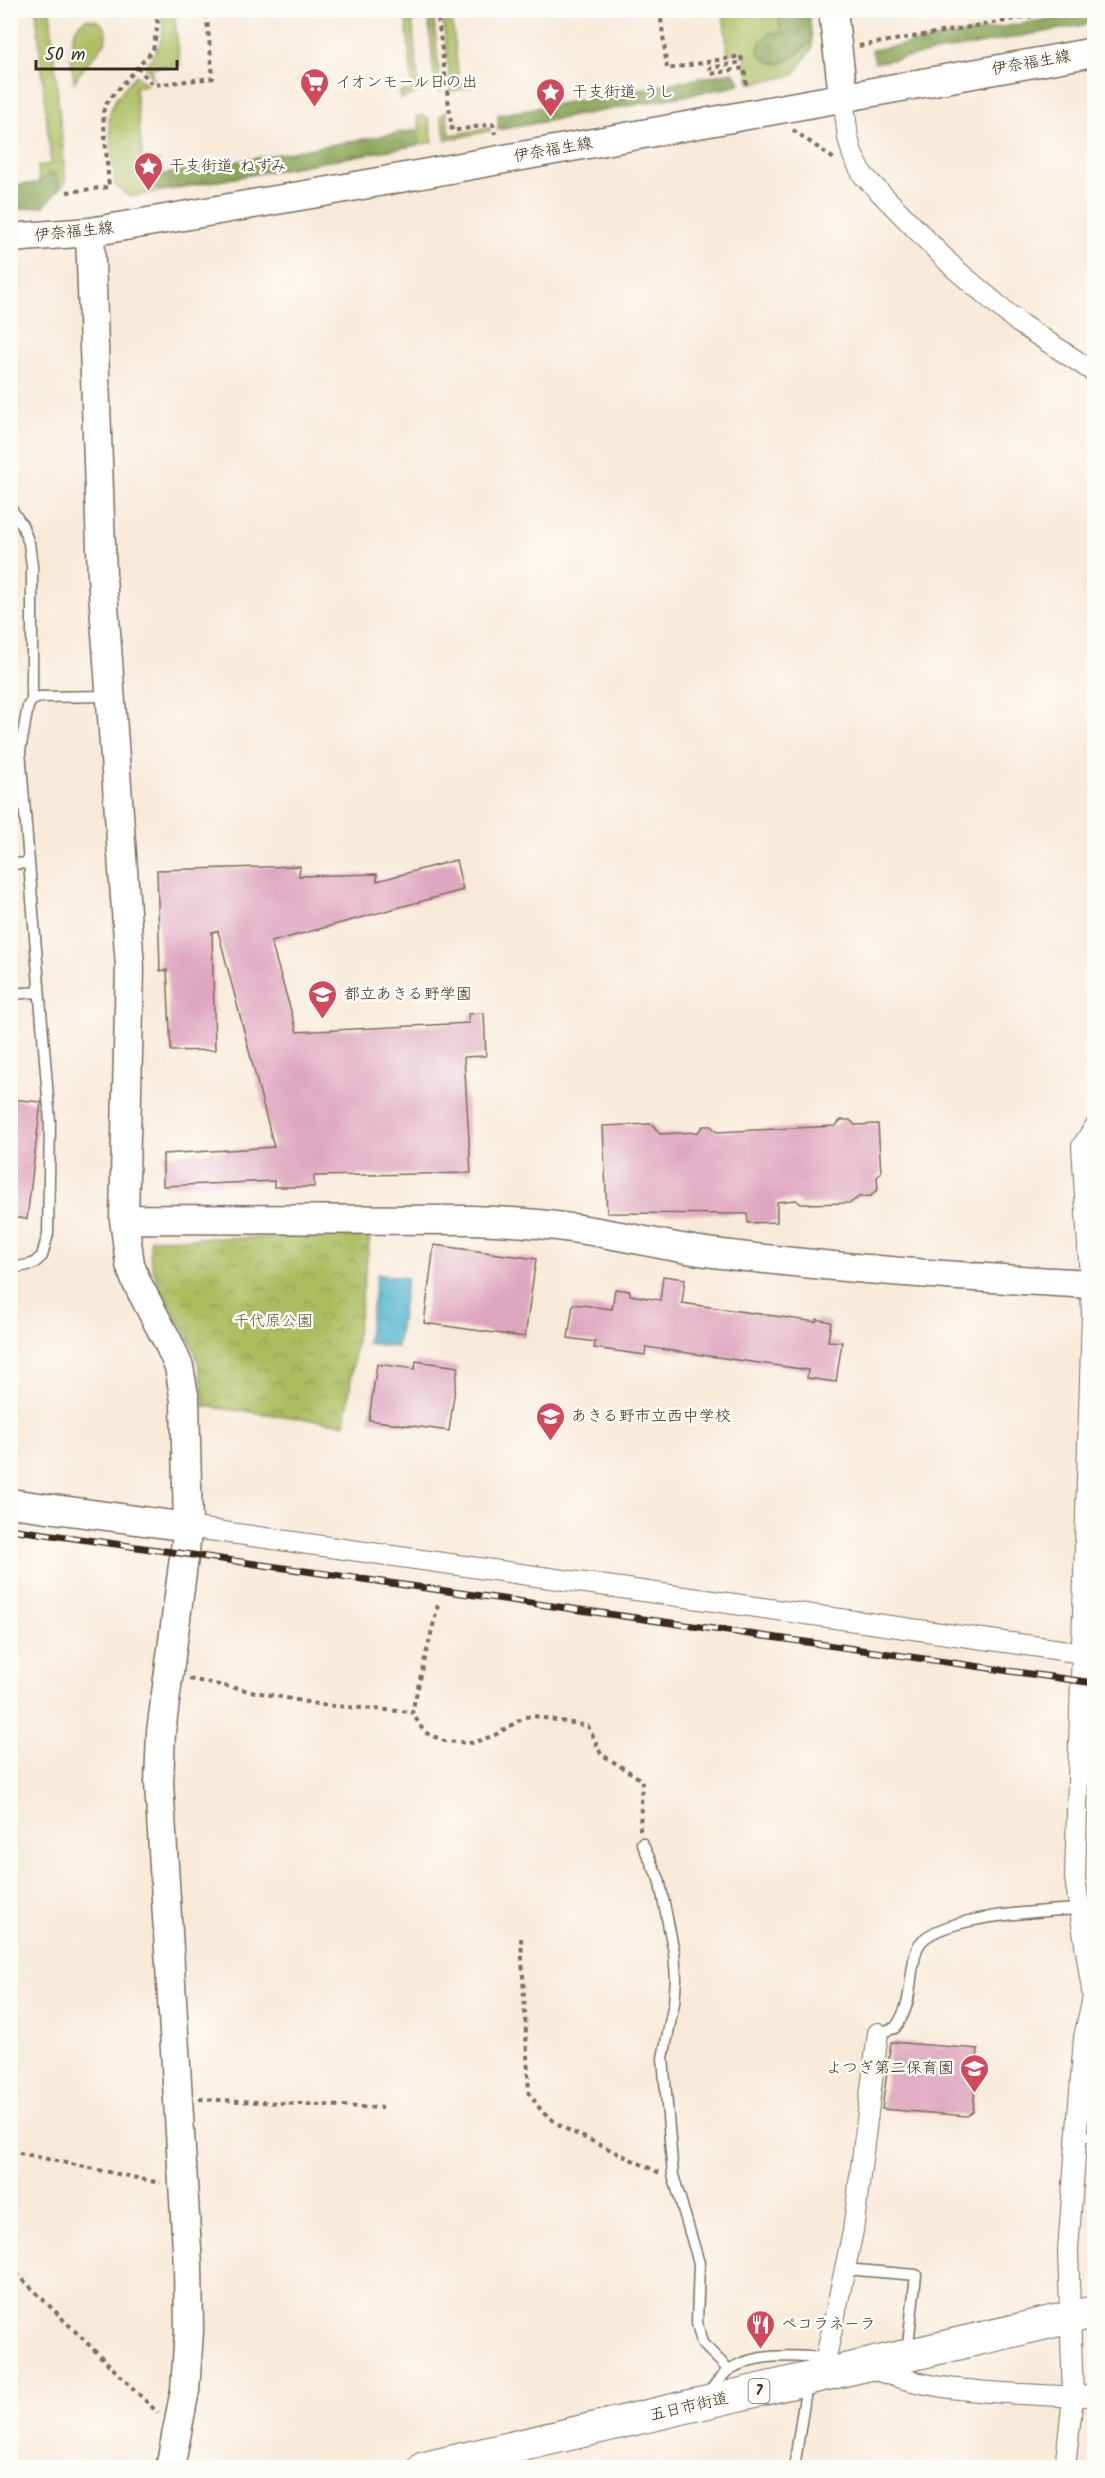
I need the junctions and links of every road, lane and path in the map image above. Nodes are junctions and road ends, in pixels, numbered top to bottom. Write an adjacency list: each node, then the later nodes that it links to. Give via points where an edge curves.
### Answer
1 (153, 10): 9 (path, via 158,23 153,50)
2 (206, 10): 9 (path, via 213,78 153,85)
3 (437, 10): 12 (path, via 452,131 493,124)
4 (660, 10): 10 (path, via 667,69 741,56 742,62 710,68 711,74 744,68)
5 (833, 10): 11 (street)
6 (1068, 10): 7 (path)
7 (857, 47)
8 (1095, 52): 11 (street, 伊奈福生線)
9 (137, 68): 13 (path, via 103,112 109,187)
10 (747, 87)
11 (843, 96): 14 (street, 伊奈福生線); 16 (street, via 848,138 863,176 954,268 1002,309 1051,346)
12 (495, 134)
13 (67, 192)
14 (90, 232): 15 (street, 伊奈福生線); 18 (street, via 102,577)
15 (10, 238)
16 (1095, 372)
17 (10, 507): 19 (lane, via 29,543 32,566)
18 (111, 696): 19 (lane); 25 (street, via 130,967)
19 (33, 700): 20 (lane, via 28,706 20,751)
20 (29, 863): 21 (lane); 22 (lane)
21 (10, 864)
22 (39, 992): 23 (lane); 26 (lane, via 50,1122 48,1234 42,1256 33,1264)
23 (10, 994)
24 (1095, 1128): 27 (street, via 1082,1146)
25 (124, 1220): 27 (street, via 517,1222 783,1262); 29 (street, via 136,1281 168,1342 183,1384)
26 (10, 1266)
27 (1090, 1284): 31 (street)
28 (10, 1503): 29 (street)
29 (188, 1527): 31 (street); 32 (street)
30 (438, 1605): 33 (path)
31 (1082, 1653): 35 (street, via 1075,1878)
32 (168, 1675): 33 (path, via 310,1704); 38 (street, via 159,1783)
33 (412, 1712): 34 (path, via 424,1732 444,1741 473,1743 534,1716 588,1726 601,1754 642,1780)
34 (642, 1843): 42 (lane, via 659,1879 674,1952 674,2003 663,2058)
35 (1084, 1912): 37 (lane, via 981,1917 924,1938 917,1948 908,2006 895,2028); 40 (street, via 1093,1997 1084,2037)
36 (521, 1938): 42 (path, via 529,2093 543,2113 564,2128)
37 (878, 2034): 45 (street)
38 (178, 2098): 39 (path); 43 (street)
39 (382, 2108)
40 (1085, 2136): 46 (street, via 1068,2250)
41 (10, 2151): 43 (path)
42 (675, 2180): 49 (lane, via 699,2263 699,2334 702,2343)
43 (184, 2188): 54 (street, via 189,2331)
44 (10, 2267): 54 (path)
45 (845, 2269): 47 (lane, via 916,2275); 50 (street)
46 (1082, 2314): 47 (main road, 五日市街道 / 7); 52 (street)
47 (907, 2356): 48 (main road, 五日市街道 / 7)
48 (867, 2366): 50 (main road, 五日市街道 / 7); 52 (street, via 887,2375 938,2386)
49 (729, 2370): 50 (lane, via 753,2359 786,2356); 53 (lane)
50 (819, 2371): 53 (main road, 五日市街道 / 7); 58 (lane)
51 (1095, 2395): 52 (street)
52 (1073, 2397): 59 (street)
53 (698, 2405): 55 (main road, 五日市街道 / 7)
54 (177, 2433): 56 (street)
55 (493, 2459): 57 (main road, 五日市街道 / 7)
56 (170, 2468)
57 (424, 2468)
58 (794, 2468)
59 (1065, 2468)

